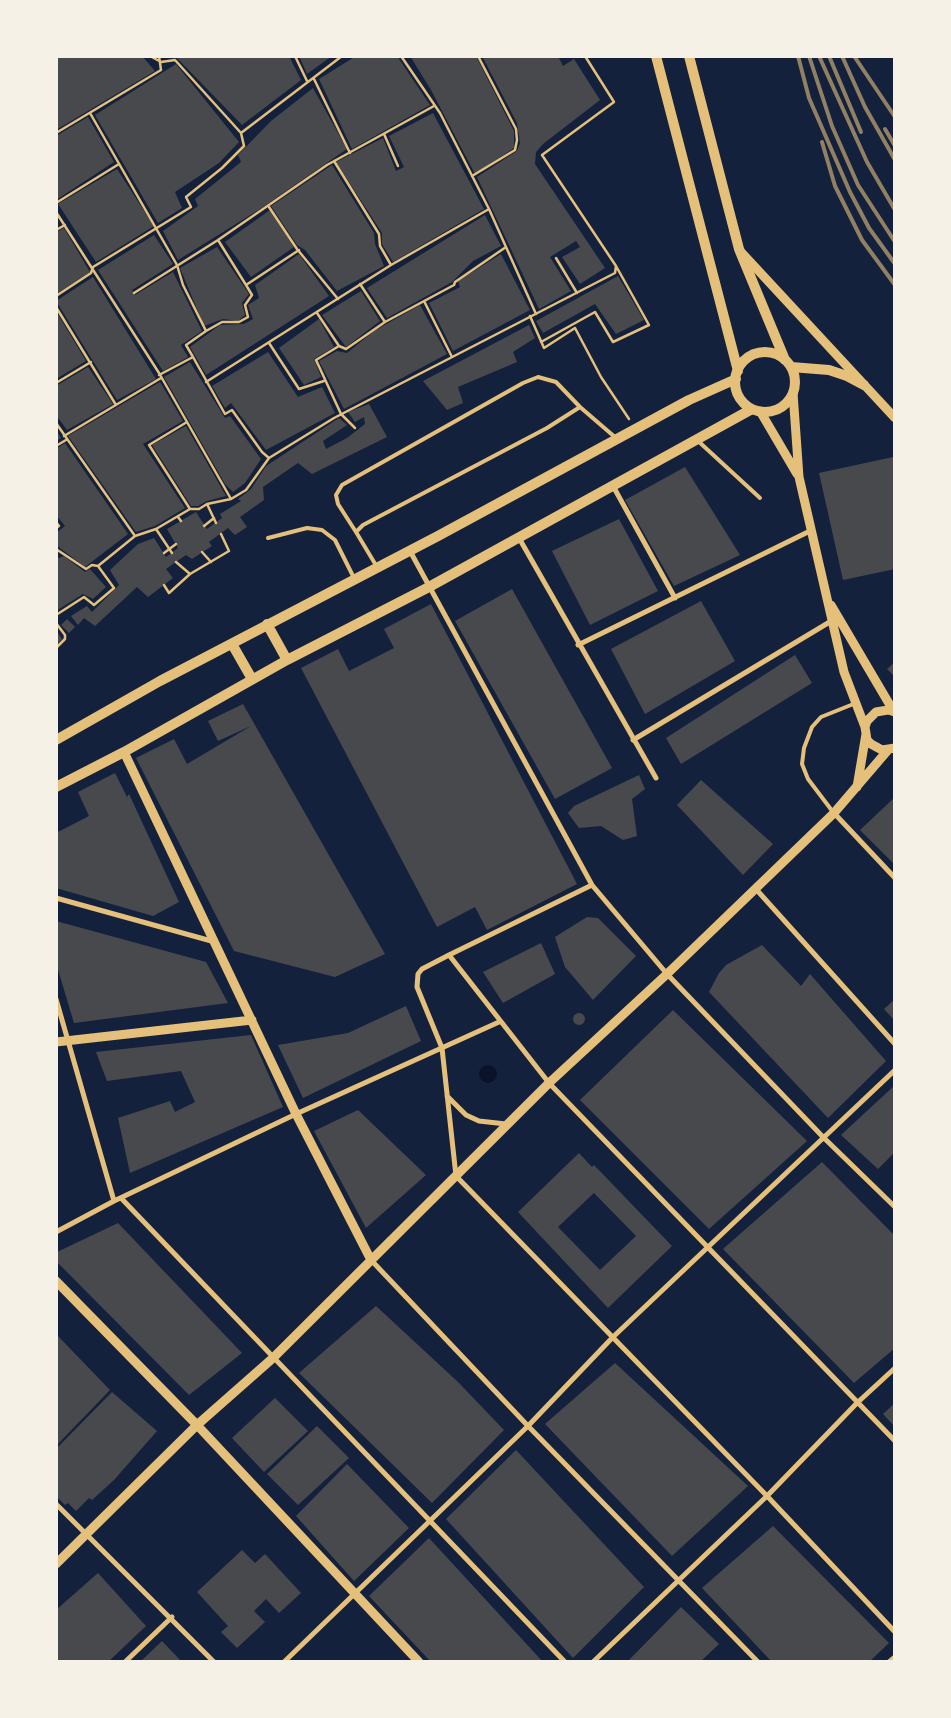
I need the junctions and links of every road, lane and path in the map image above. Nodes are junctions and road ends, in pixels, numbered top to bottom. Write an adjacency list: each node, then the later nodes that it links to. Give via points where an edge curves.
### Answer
1 (150, 56): 10 (path)
2 (159, 56): 10 (path)
3 (295, 56): 12 (path)
4 (342, 56): 11 (path)
5 (401, 56): 13 (path)
6 (478, 56): 22 (path, via 516,129 517,140 515,150)
7 (585, 56): 37 (path, via 614,102 542,156)
8 (656, 56): 61 (main road)
9 (690, 56): 33 (main road)
10 (161, 62): 14 (path, via 161,70); 16 (path, via 174,60)
11 (314, 78): 12 (path); 18 (path)
12 (307, 81): 16 (path)
13 (434, 106): 17 (path); 22 (path)
14 (90, 113): 15 (path); 20 (path)
15 (56, 133)
16 (241, 133): 28 (path, via 244,146 186,197 191,207)
17 (384, 134): 18 (path); 21 (path)
18 (350, 152): 19 (path)
19 (333, 162): 24 (path); 36 (path, via 379,234 380,246)
20 (119, 164): 23 (path); 28 (path)
21 (398, 166)
22 (472, 176): 25 (path)
23 (56, 203)
24 (269, 207): 30 (path); 32 (path)
25 (489, 209): 31 (path); 36 (path)
26 (56, 212): 27 (path)
27 (65, 225): 29 (path); 38 (path)
28 (158, 229): 35 (path); 38 (path)
29 (56, 230)
30 (218, 240): 35 (path); 40 (path)
31 (506, 247): 45 (path, via 454,285); 50 (path)
32 (299, 250): 40 (path); 44 (path)
33 (739, 250): 60 (main road); 66 (street)
34 (556, 258): 42 (path)
35 (177, 265): 41 (path); 53 (path, via 183,285)
36 (391, 265): 39 (path)
37 (616, 266): 42 (path, via 615,273); 54 (path, via 649,325 613,342 595,312)
38 (93, 267): 43 (path, via 91,273); 47 (path)
39 (360, 284): 44 (path); 52 (path)
40 (246, 285): 53 (path, via 252,294 245,305 248,317 240,322 222,322)
41 (134, 293)
42 (577, 293): 50 (path)
43 (56, 296)
44 (338, 299): 49 (path)
45 (424, 301): 52 (path); 57 (path)
46 (119, 302): 47 (path)
47 (115, 305): 62 (path)
48 (56, 307): 59 (path)
49 (317, 313): 55 (path); 56 (path)
50 (536, 314): 51 (path)
51 (530, 316): 54 (path); 57 (path)
52 (385, 322): 56 (path, via 346,349)
53 (206, 331): 58 (path, via 186,345)
54 (541, 342): 76 (path, via 544,348 575,328 601,377)
55 (269, 344): 63 (path, via 299,389); 64 (path)
56 (338, 346): 63 (path, via 316,360)
57 (452, 357): 71 (path)
58 (193, 358): 62 (path); 64 (path)
59 (91, 362): 65 (path); 68 (path)
60 (788, 364): 61 (main road, via 768,353 759,353 750,356); 66 (main road, via 829,370); 67 (main road, via 795,385)
61 (737, 375): 70 (main road, via 739,396); 76 (main road)
62 (160, 377): 68 (path); 73 (path)
63 (324, 380): 71 (path)
64 (206, 382): 82 (path, via 225,414 232,410)
65 (56, 383)
66 (864, 385): 72 (street)
67 (793, 393): 70 (main road, via 780,408); 83 (street)
68 (116, 405): 77 (path)
69 (580, 407): 78 (lane); 98 (lane, via 547,428 383,514); 98 (lane, via 556,382 538,377 515,388 342,485 336,494 338,504)
70 (756, 410): 80 (main road); 83 (street)
71 (341, 414): 75 (path); 82 (path)
72 (895, 418)
73 (187, 422): 86 (path); 88 (path, via 149,445)
74 (56, 423): 77 (path)
75 (355, 428)
76 (636, 429): 78 (main road)
77 (64, 436): 79 (path)
78 (617, 439): 106 (main road)
79 (66, 440): 81 (path); 100 (path)
80 (697, 440): 84 (main road); 85 (lane)
81 (56, 446)
82 (269, 458): 86 (path, via 246,490)
83 (798, 477): 97 (street)
84 (613, 486): 102 (main road); 118 (street)
85 (760, 498)
86 (231, 499): 87 (path)
87 (207, 504): 88 (path, via 199,509); 90 (path)
88 (190, 509): 89 (path)
89 (178, 517): 91 (path); 96 (path)
90 (214, 518): 93 (path); 94 (path)
91 (181, 521)
92 (56, 522): 95 (path, via 59,526)
93 (216, 523)
94 (204, 526)
95 (56, 528)
96 (156, 529): 100 (path); 105 (path)
97 (812, 530): 118 (street); 120 (street)
98 (356, 532): 113 (lane)
99 (221, 534): 111 (path, via 229,551)
100 (135, 536): 112 (path)
101 (268, 538): 115 (lane, via 307,528 322,530 334,540)
102 (519, 538): 117 (main road); 124 (street)
103 (176, 544): 105 (path)
104 (56, 548): 112 (path, via 86,569)
105 (169, 548): 108 (path); 109 (path)
106 (410, 551): 113 (main road); 117 (street)
107 (202, 552): 111 (path)
108 (164, 553)
109 (172, 553)
110 (176, 562): 114 (path)
111 (211, 562): 114 (path)
112 (98, 566): 119 (path, via 114,588 94,605 84,597)
113 (377, 567): 115 (main road)
114 (190, 574): 116 (path, via 169,593)
115 (354, 578): 122 (main road)
116 (164, 585)
117 (429, 587): 126 (main road); 140 (street)
118 (675, 598): 124 (street)
119 (56, 614)
120 (835, 619): 128 (street, via 844,672); 129 (street); 132 (street)
121 (56, 623): 125 (path, via 65,635)
122 (268, 624): 123 (main road); 126 (main road)
123 (232, 644): 127 (main road); 131 (main road, via 160,680)
124 (578, 645): 132 (street)
125 (56, 648)
126 (287, 660): 127 (main road)
127 (252, 679): 134 (main road)
128 (856, 703): 130 (street); 138 (lane, via 821,717 812,727 804,748 802,764 808,779)
129 (894, 712): 130 (street, via 876,712 871,716)
130 (866, 731): 133 (street, via 871,744 882,750); 137 (street)
131 (56, 740)
132 (633, 740): 135 (street)
133 (891, 749): 137 (street)
134 (124, 752): 136 (main road); 143 (street)
135 (656, 778)
136 (56, 787)
137 (857, 787): 138 (street)
138 (834, 813): 139 (street); 141 (street)
139 (895, 878)
140 (592, 885): 144 (street); 145 (street)
141 (755, 888): 145 (street); 151 (street)
142 (56, 898): 143 (street)
143 (215, 943): 147 (street)
144 (449, 955): 148 (street); 152 (street, via 422,969 417,981)
145 (667, 974): 154 (street); 158 (street)
146 (56, 999): 149 (street)
147 (252, 1020): 149 (street); 156 (street)
148 (500, 1022): 152 (street); 154 (street)
149 (68, 1041): 150 (street); 161 (street)
150 (56, 1042)
151 (895, 1044)
152 (442, 1048): 155 (street); 156 (street)
153 (895, 1070): 158 (street)
154 (549, 1083): 157 (street); 164 (street)
155 (446, 1096): 157 (street, via 466,1115 479,1121); 159 (street)
156 (296, 1114): 160 (street); 165 (street)
157 (508, 1124): 159 (street)
158 (823, 1137): 162 (street); 164 (street)
159 (456, 1176): 165 (street); 167 (street)
160 (121, 1198): 161 (street); 168 (street)
161 (114, 1201): 163 (street)
162 (895, 1207)
163 (56, 1232)
164 (707, 1246): 167 (street); 170 (street)
165 (371, 1260): 168 (street); 172 (street)
166 (56, 1281): 171 (street)
167 (613, 1336): 172 (street); 174 (street)
168 (273, 1358): 171 (street); 176 (street)
169 (895, 1368): 170 (street)
170 (857, 1403): 173 (street); 174 (street)
171 (197, 1425): 177 (street); 180 (street)
172 (528, 1426): 176 (street); 179 (street)
173 (895, 1441)
174 (767, 1496): 179 (street); 182 (street)
175 (56, 1504): 177 (street)
176 (431, 1521): 180 (street); 188 (street)
177 (86, 1535): 178 (street); 181 (street)
178 (56, 1564)
179 (678, 1581): 189 (street); 190 (street)
180 (354, 1593): 186 (street); 187 (street)
181 (172, 1617): 184 (street); 185 (street)
182 (895, 1632)
183 (895, 1657): 191 (street)
184 (124, 1662)
185 (214, 1662)
186 (284, 1662)
187 (419, 1662)
188 (565, 1662)
189 (593, 1662)
190 (758, 1662)
191 (889, 1662)

